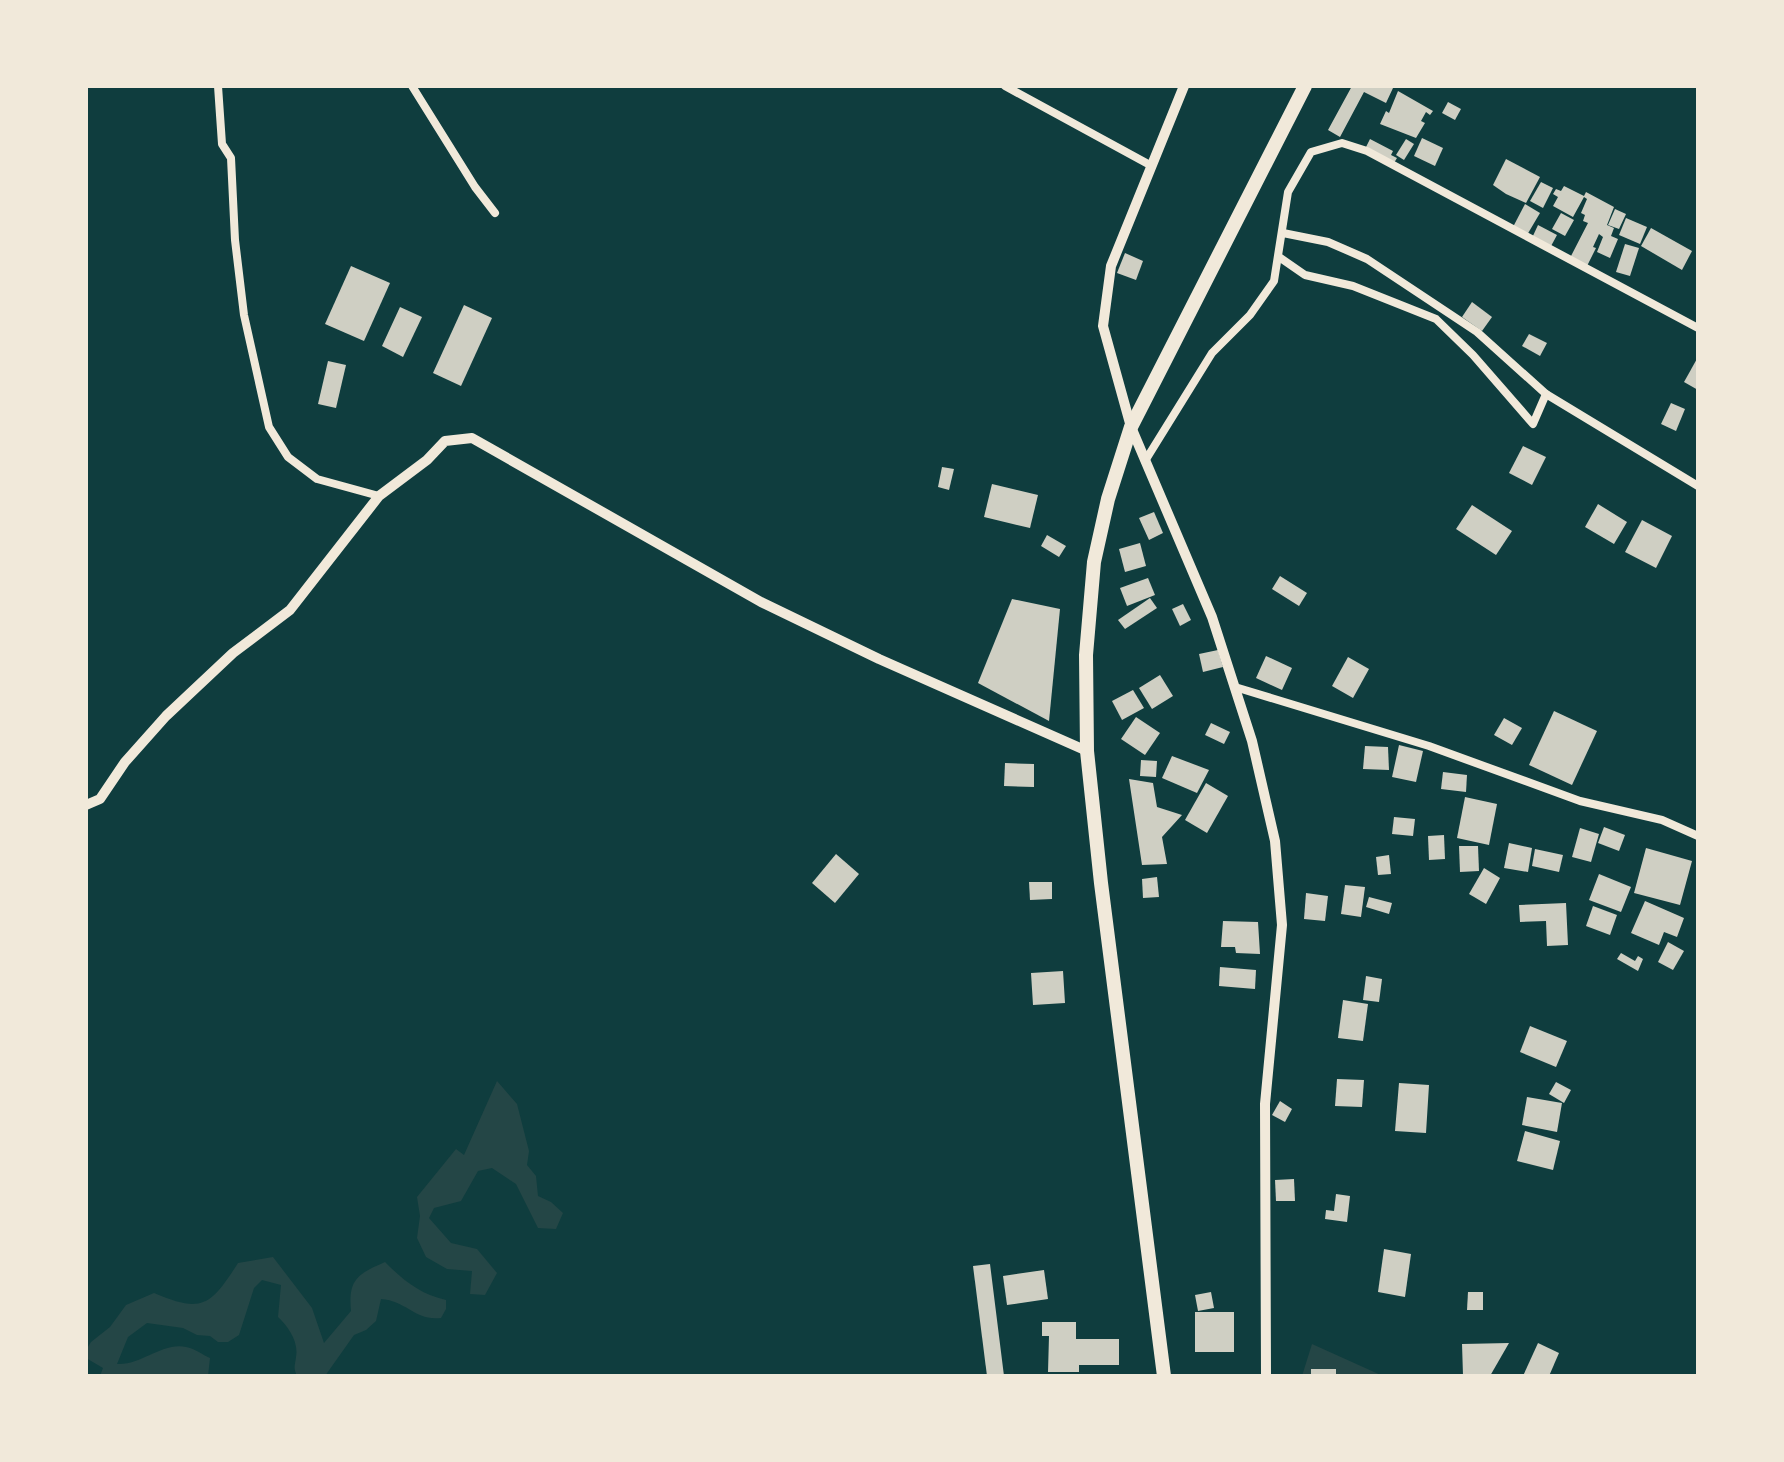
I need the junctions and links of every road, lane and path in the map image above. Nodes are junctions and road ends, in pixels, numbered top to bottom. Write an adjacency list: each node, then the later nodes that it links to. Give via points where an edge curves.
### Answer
1 (218, 86): 15 (street, via 222,144 231,158 244,315 269,427 288,457 317,479)
2 (412, 86): 7 (street)
3 (1005, 86): 6 (street)
4 (1184, 86): 6 (street)
5 (1305, 86): 12 (highway)
6 (1150, 165): 12 (street, via 1111,266 1103,326)
7 (495, 213)
8 (1283, 233): 9 (street); 10 (street, via 1288,192 1311,152 1342,143 1367,151); 11 (street, via 1328,242 1367,259 1477,332)
9 (1279, 257): 11 (street, via 1305,275 1353,286 1436,319 1533,424); 13 (street, via 1274,281 1212,353)
10 (1698, 328)
11 (1546, 394): 14 (street)
12 (1131, 427): 13 (street); 17 (highway, via 1094,562 1086,655)
13 (1145, 461): 16 (street, via 1212,617)
14 (1698, 486)
15 (379, 496): 17 (street, via 445,441 472,438 761,602); 18 (street, via 290,610 233,653 166,716 100,799)
16 (1235, 687): 19 (street, via 1429,746 1580,801 1662,820); 21 (street, via 1275,841 1282,925 1265,1104)
17 (1087, 751): 20 (highway)
18 (86, 805)
19 (1698, 836)
20 (1164, 1376)
21 (1266, 1376)

